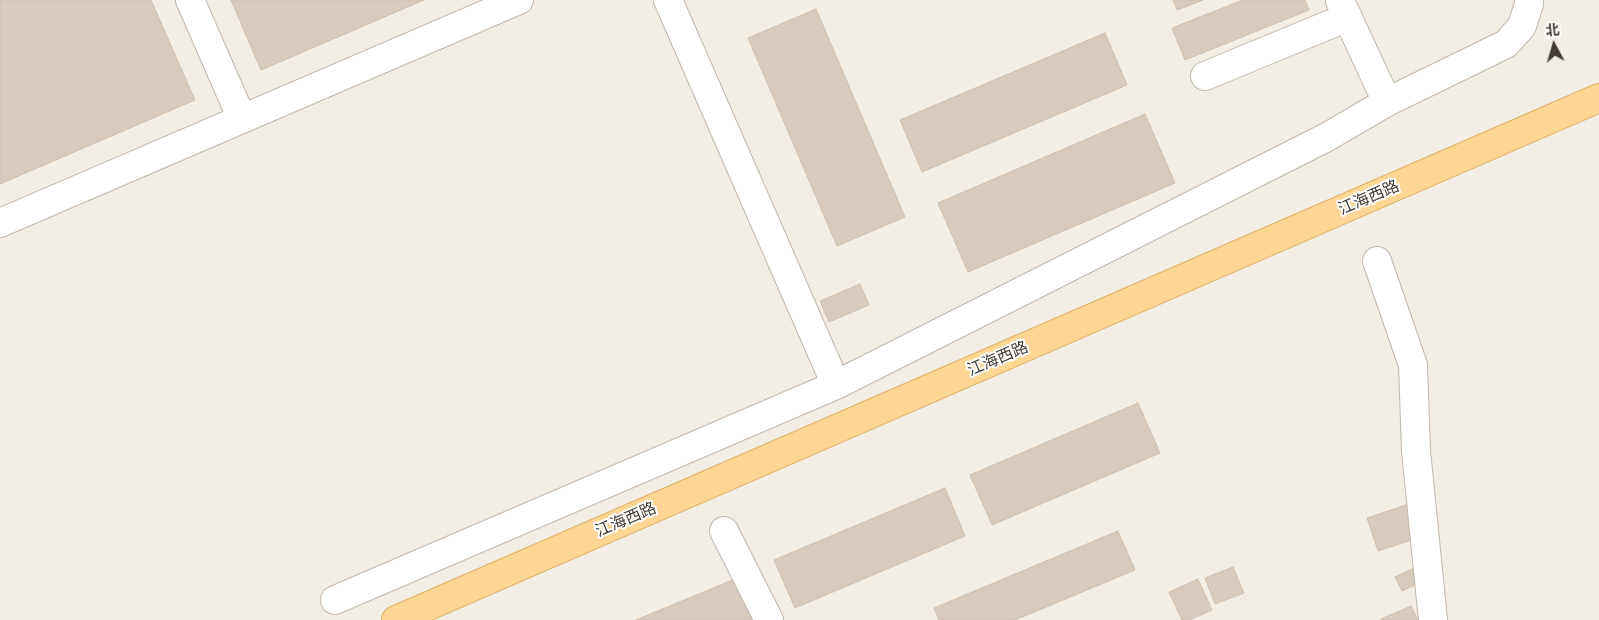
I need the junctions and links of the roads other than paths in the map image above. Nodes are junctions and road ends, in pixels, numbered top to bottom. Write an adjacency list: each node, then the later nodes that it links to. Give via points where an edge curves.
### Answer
1 (190, 0): 9 (street)
2 (519, 0): 9 (street)
3 (668, 0): 12 (street)
4 (1529, 0): 8 (street, via 1522,26 1506,44)
5 (1344, 8): 6 (street); 8 (street)
6 (1205, 76)
7 (1599, 98): 15 (main road, 江海西路)
8 (1387, 102): 12 (street, via 1327,137)
9 (242, 119): 10 (street)
10 (0, 223)
11 (1377, 261): 17 (street, via 1414,365 1416,451)
12 (836, 385): 14 (street)
13 (724, 531): 16 (street)
14 (335, 600)
15 (396, 620)
16 (769, 620)
17 (1433, 620)

